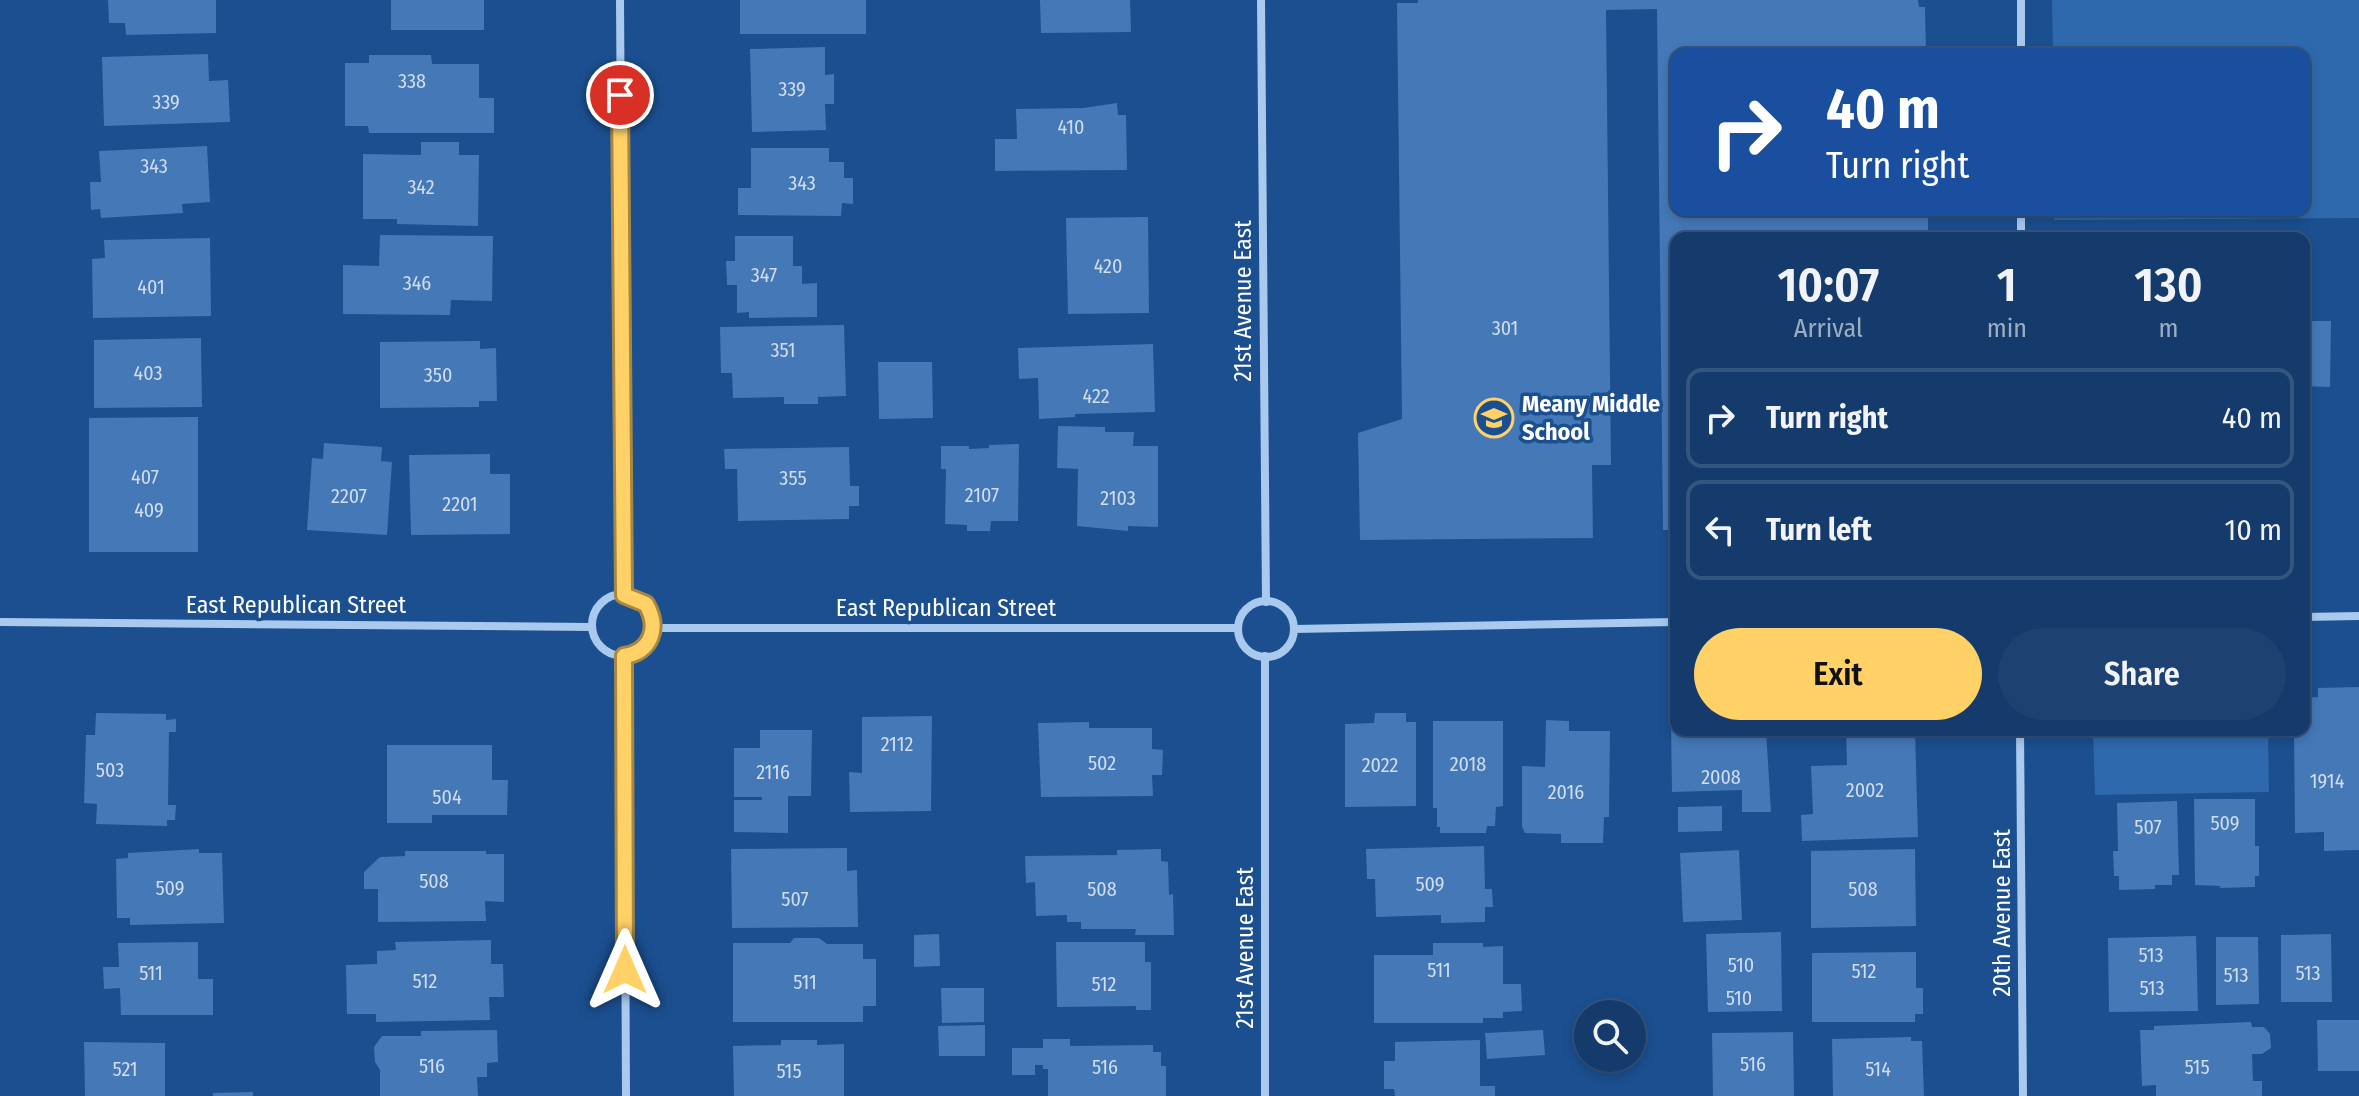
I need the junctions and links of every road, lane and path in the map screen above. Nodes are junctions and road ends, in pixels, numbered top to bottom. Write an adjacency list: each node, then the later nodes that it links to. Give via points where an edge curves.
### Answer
1 (620, 0): 5 (street)
2 (1261, 0): 6 (street, 21st Avenue East)
3 (2021, 0): 4 (street)
4 (2021, 48)
5 (624, 595): 11 (street, via 600,603); 12 (street, via 646,604)
6 (1266, 602): 13 (street, via 1252,605); 14 (street, via 1286,610)
7 (2359, 616): 8 (street)
8 (2310, 617)
9 (0, 622): 11 (street, East Republican Street)
10 (1670, 622): 14 (street)
11 (592, 627): 15 (street, via 596,643)
12 (653, 628): 13 (street, East Republican Street); 15 (street, via 643,649)
13 (1238, 628): 16 (street, via 1243,646)
14 (1294, 629): 16 (street, via 1285,650)
15 (624, 656): 18 (street)
16 (1265, 656): 19 (street, 21st Avenue East)
17 (2020, 736): 20 (street, 20th Avenue East)
18 (626, 1096)
19 (1265, 1096)
20 (2023, 1096)

